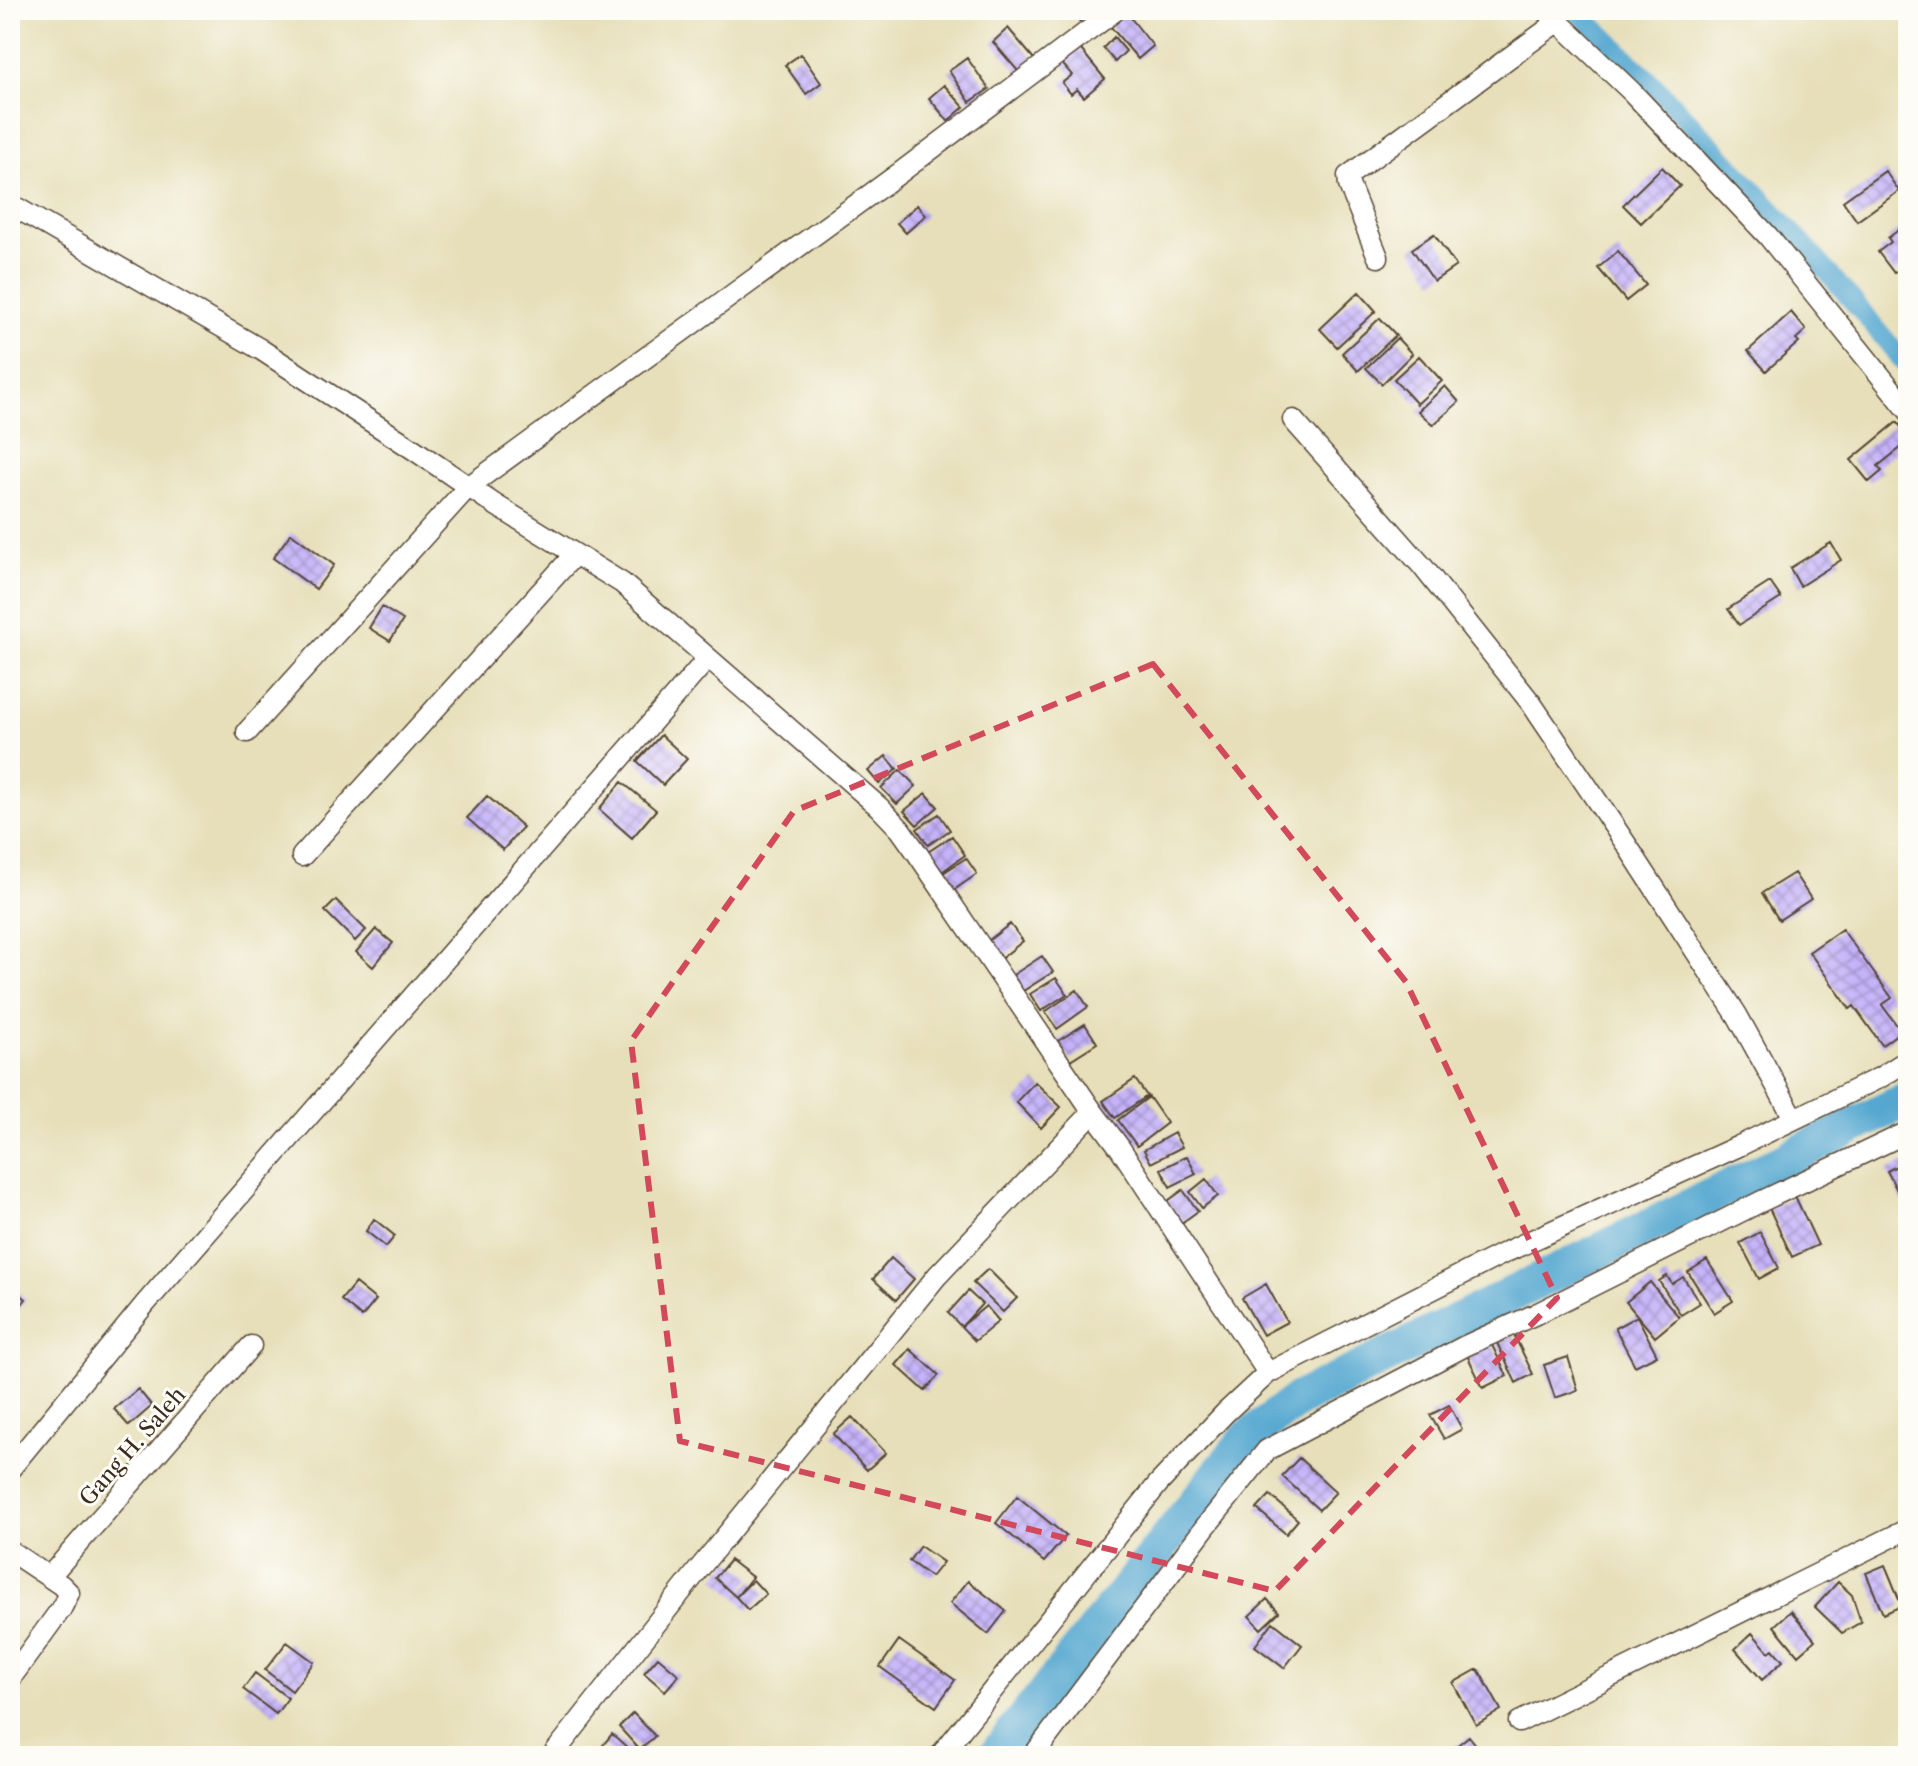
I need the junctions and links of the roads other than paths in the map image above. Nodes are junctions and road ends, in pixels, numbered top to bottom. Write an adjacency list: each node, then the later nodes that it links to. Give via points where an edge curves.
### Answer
1 (1116, 10): 7 (street)
2 (1552, 15): 4 (street, via 1348,176); 5 (street, via 1768,236)
3 (10, 204): 7 (street, via 260,349)
4 (1378, 257)
5 (1908, 410)
6 (1293, 420): 14 (street, via 1423,567 1531,703 1737,1015)
7 (468, 487): 8 (street); 10 (street)
8 (575, 554): 9 (street, via 622,583); 11 (street)
9 (708, 658): 13 (street, via 900,829); 18 (street, via 145,1304)
10 (247, 732)
11 (302, 856)
12 (1908, 1060): 14 (street)
13 (1093, 1112): 17 (street); 24 (street, via 937,1276)
14 (1794, 1118): 17 (street, via 1506,1252)
15 (1908, 1132): 26 (street, via 1465,1346 1267,1450)
16 (251, 1346): 21 (street, Gang H. Saleh)
17 (1268, 1373): 25 (street, via 1158,1484)
18 (10, 1469)
19 (1908, 1529): 23 (street)
20 (10, 1551): 21 (street)
21 (49, 1577): 22 (street, via 69,1593 68,1598)
22 (10, 1679)
23 (1519, 1722)
24 (552, 1756)
25 (940, 1756)
26 (1033, 1756)

